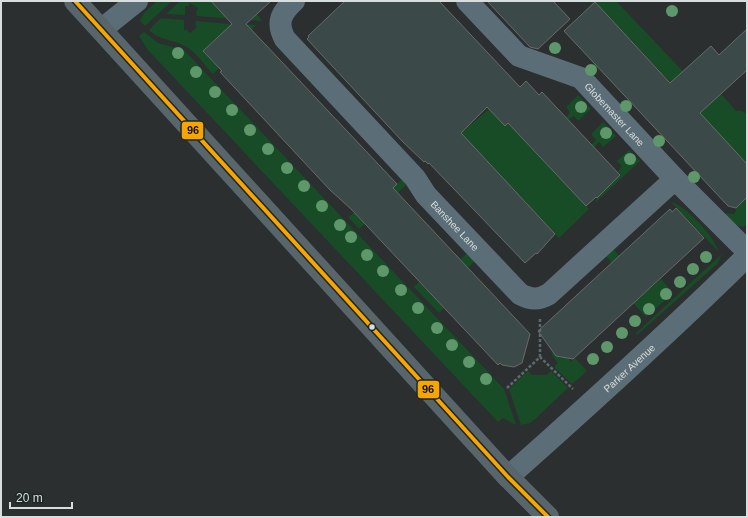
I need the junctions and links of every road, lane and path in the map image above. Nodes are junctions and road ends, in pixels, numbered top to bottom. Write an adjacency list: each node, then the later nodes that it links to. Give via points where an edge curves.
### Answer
1 (75, 1): 5 (main road)
2 (137, 1): 5 (street)
3 (294, 1): 6 (street, Banshee Lane, via 281,17 280,25 285,39 415,178 426,195 520,294 528,298 542,298 550,294)
4 (467, 1): 6 (street, Globemaster Lane, via 519,56 581,78)
5 (102, 29): 13 (main road)
6 (675, 178): 7 (street, Globemaster Lane)
7 (747, 251)
8 (747, 256): 13 (street, Parker Avenue, via 680,322)
9 (540, 314): 10 (path)
10 (540, 357): 11 (path); 12 (path)
11 (507, 388)
12 (573, 389)
13 (508, 476): 14 (main road)
14 (548, 517)

